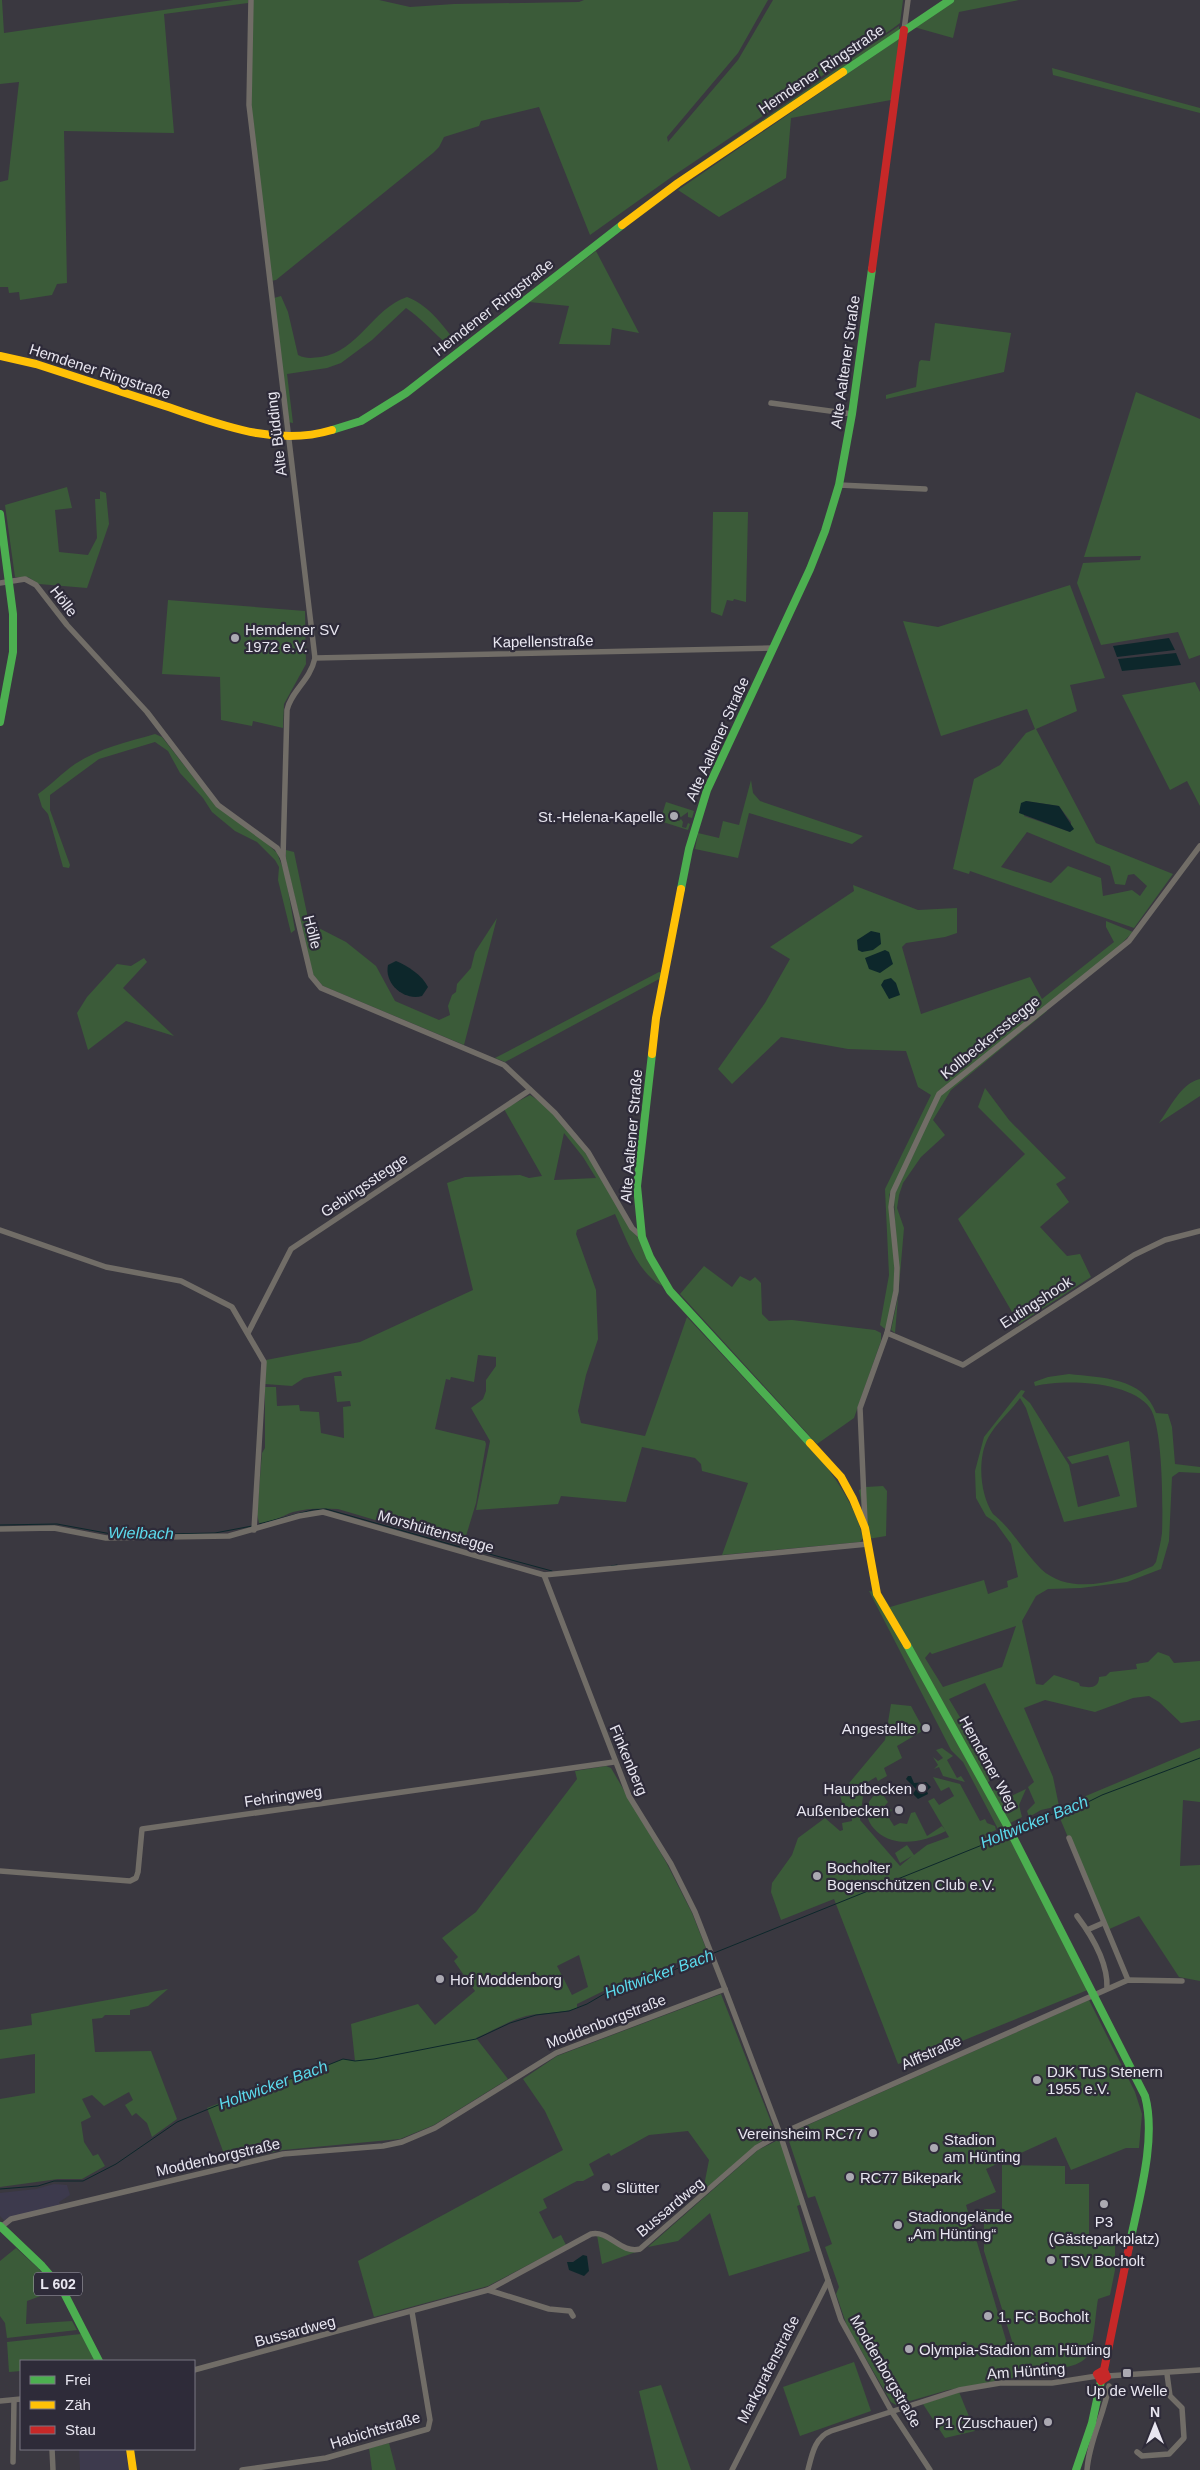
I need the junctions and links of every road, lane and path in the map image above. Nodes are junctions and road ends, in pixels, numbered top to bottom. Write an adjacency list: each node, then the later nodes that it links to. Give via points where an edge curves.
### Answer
1 (251, 0): 8 (street, Alte Büdding, via 249,106)
2 (908, 0): 4 (street, Alte Aaltener Straße)
3 (950, 0): 4 (street, Hemdener Ringstraße)
4 (904, 30): 7 (street, Alte Aaltener Straße); 8 (street, Hemdener Ringstraße, via 642,209 381,410 338,430)
5 (0, 356): 8 (street, Hemdener Ringstraße, via 36,364 248,433)
6 (771, 403): 7 (street)
7 (852, 414): 9 (street, Alte Aaltener Straße)
8 (288, 437): 15 (street, Alte Büdding)
9 (839, 485): 10 (street); 14 (street, Alte Aaltener Straße, via 826,531)
10 (925, 490)
11 (0, 514): 12 (street)
12 (9, 581): 13 (street, Hölle); 16 (street, via 13,652); 19 (street, Hölle, via 24,579 36,585 67,625 147,712 218,805 265,838)
13 (0, 583)
14 (772, 648): 15 (street, Kapellenstraße); 23 (street, Alte Aaltener Straße, via 710,782 689,849 656,1018 637,1186)
15 (315, 658): 19 (street, via 312,671 291,699 287,710)
16 (0, 722)
17 (1200, 846): 18 (street, Kollbeckersstegge)
18 (1197, 855): 25 (street, Kollbeckersstegge, via 1130,941 939,1094 893,1192 891,1207 897,1268 896,1291)
19 (283, 858): 20 (street, Hölle, via 299,933 315,983 491,1058 504,1065)
20 (530, 1090): 23 (street, Hölle, via 555,1113 588,1152 632,1228); 24 (street, Gebingsstegge, via 291,1249)
21 (0, 1230): 24 (street, via 106,1267 181,1281 232,1307)
22 (1200, 1231): 25 (street, Eutingshook, via 1165,1240 1134,1255 962,1365)
23 (642, 1237): 26 (street, Alte Aaltener Straße, via 670,1292 841,1477)
24 (248, 1333): 28 (street, via 264,1362)
25 (887, 1333): 26 (street, Kollbeckersstegge, via 860,1408)
26 (865, 1528): 29 (street, Alte Aaltener Straße)
27 (0, 1529): 28 (street, Morshüttenstegge, via 54,1528 106,1538 229,1536)
28 (254, 1530): 30 (street, Morshüttenstegge, via 312,1513 332,1514)
29 (868, 1544): 30 (street, Morshüttenstegge); 41 (street, Hemdener Weg, via 877,1594 1014,1838)
30 (544, 1575): 31 (street, Finkenberg)
31 (614, 1762): 33 (street, Fehringweg, via 142,1829 138,1872 130,1882); 40 (street, Finkenberg, via 629,1796 675,1872)
32 (1069, 1838): 35 (street)
33 (0, 1871)
34 (1076, 1916): 36 (street)
35 (1103, 1923): 36 (street); 37 (street)
36 (1087, 1930): 39 (street, via 1106,1970)
37 (1128, 1980): 38 (street); 39 (street)
38 (1182, 1981)
39 (1108, 1988): 41 (street)
40 (725, 1989): 42 (street, Moddenborgstraße); 43 (street, Moddenborgstraße, via 556,2053 435,2128 409,2140 383,2146 283,2154 11,2219)
41 (1093, 1994): 42 (street, Alffstraße); 52 (street, Hemdener Weg, via 1145,2096 1151,2118 1140,2191)
42 (780, 2134): 44 (street, Moddenborgstraße); 45 (street, Bussardweg, via 756,2148 640,2249 627,2249 602,2234 591,2234)
43 (1, 2226): 48 (street, L 602, via 55,2280 72,2306)
44 (828, 2280): 57 (street, Moddenborgstraße, via 845,2329); 65 (street, Markgrafenstraße)
45 (488, 2290): 46 (street, Bussardweg); 47 (street, via 570,2311)
46 (412, 2312): 49 (street, Bussardweg); 64 (street, Habichtstraße, via 430,2420 428,2429 326,2458)
47 (573, 2316)
48 (99, 2360)
49 (195, 2370)
50 (1200, 2370): 51 (street)
51 (1167, 2374): 52 (street); 60 (street, via 1170,2396 1182,2408 1184,2438 1168,2454 1142,2456)
52 (1102, 2376): 57 (street, Am Hünting, via 1052,2383 1009,2382 984,2386 948,2393); 68 (street, Hemdener Weg, via 1092,2423)
53 (1109, 2386): 69 (street)
54 (20, 2399): 55 (street)
55 (14, 2400): 56 (street); 61 (street)
56 (0, 2401)
57 (892, 2412): 66 (street, Am Hünting, via 822,2434); 67 (street, Moddenborgstraße)
58 (52, 2450): 62 (street)
59 (130, 2450): 63 (street)
60 (1138, 2452)
61 (13, 2462)
62 (53, 2470)
63 (133, 2470)
64 (242, 2470)
65 (732, 2470)
66 (808, 2470)
67 (930, 2470)
68 (1076, 2470)
69 (1087, 2470)

